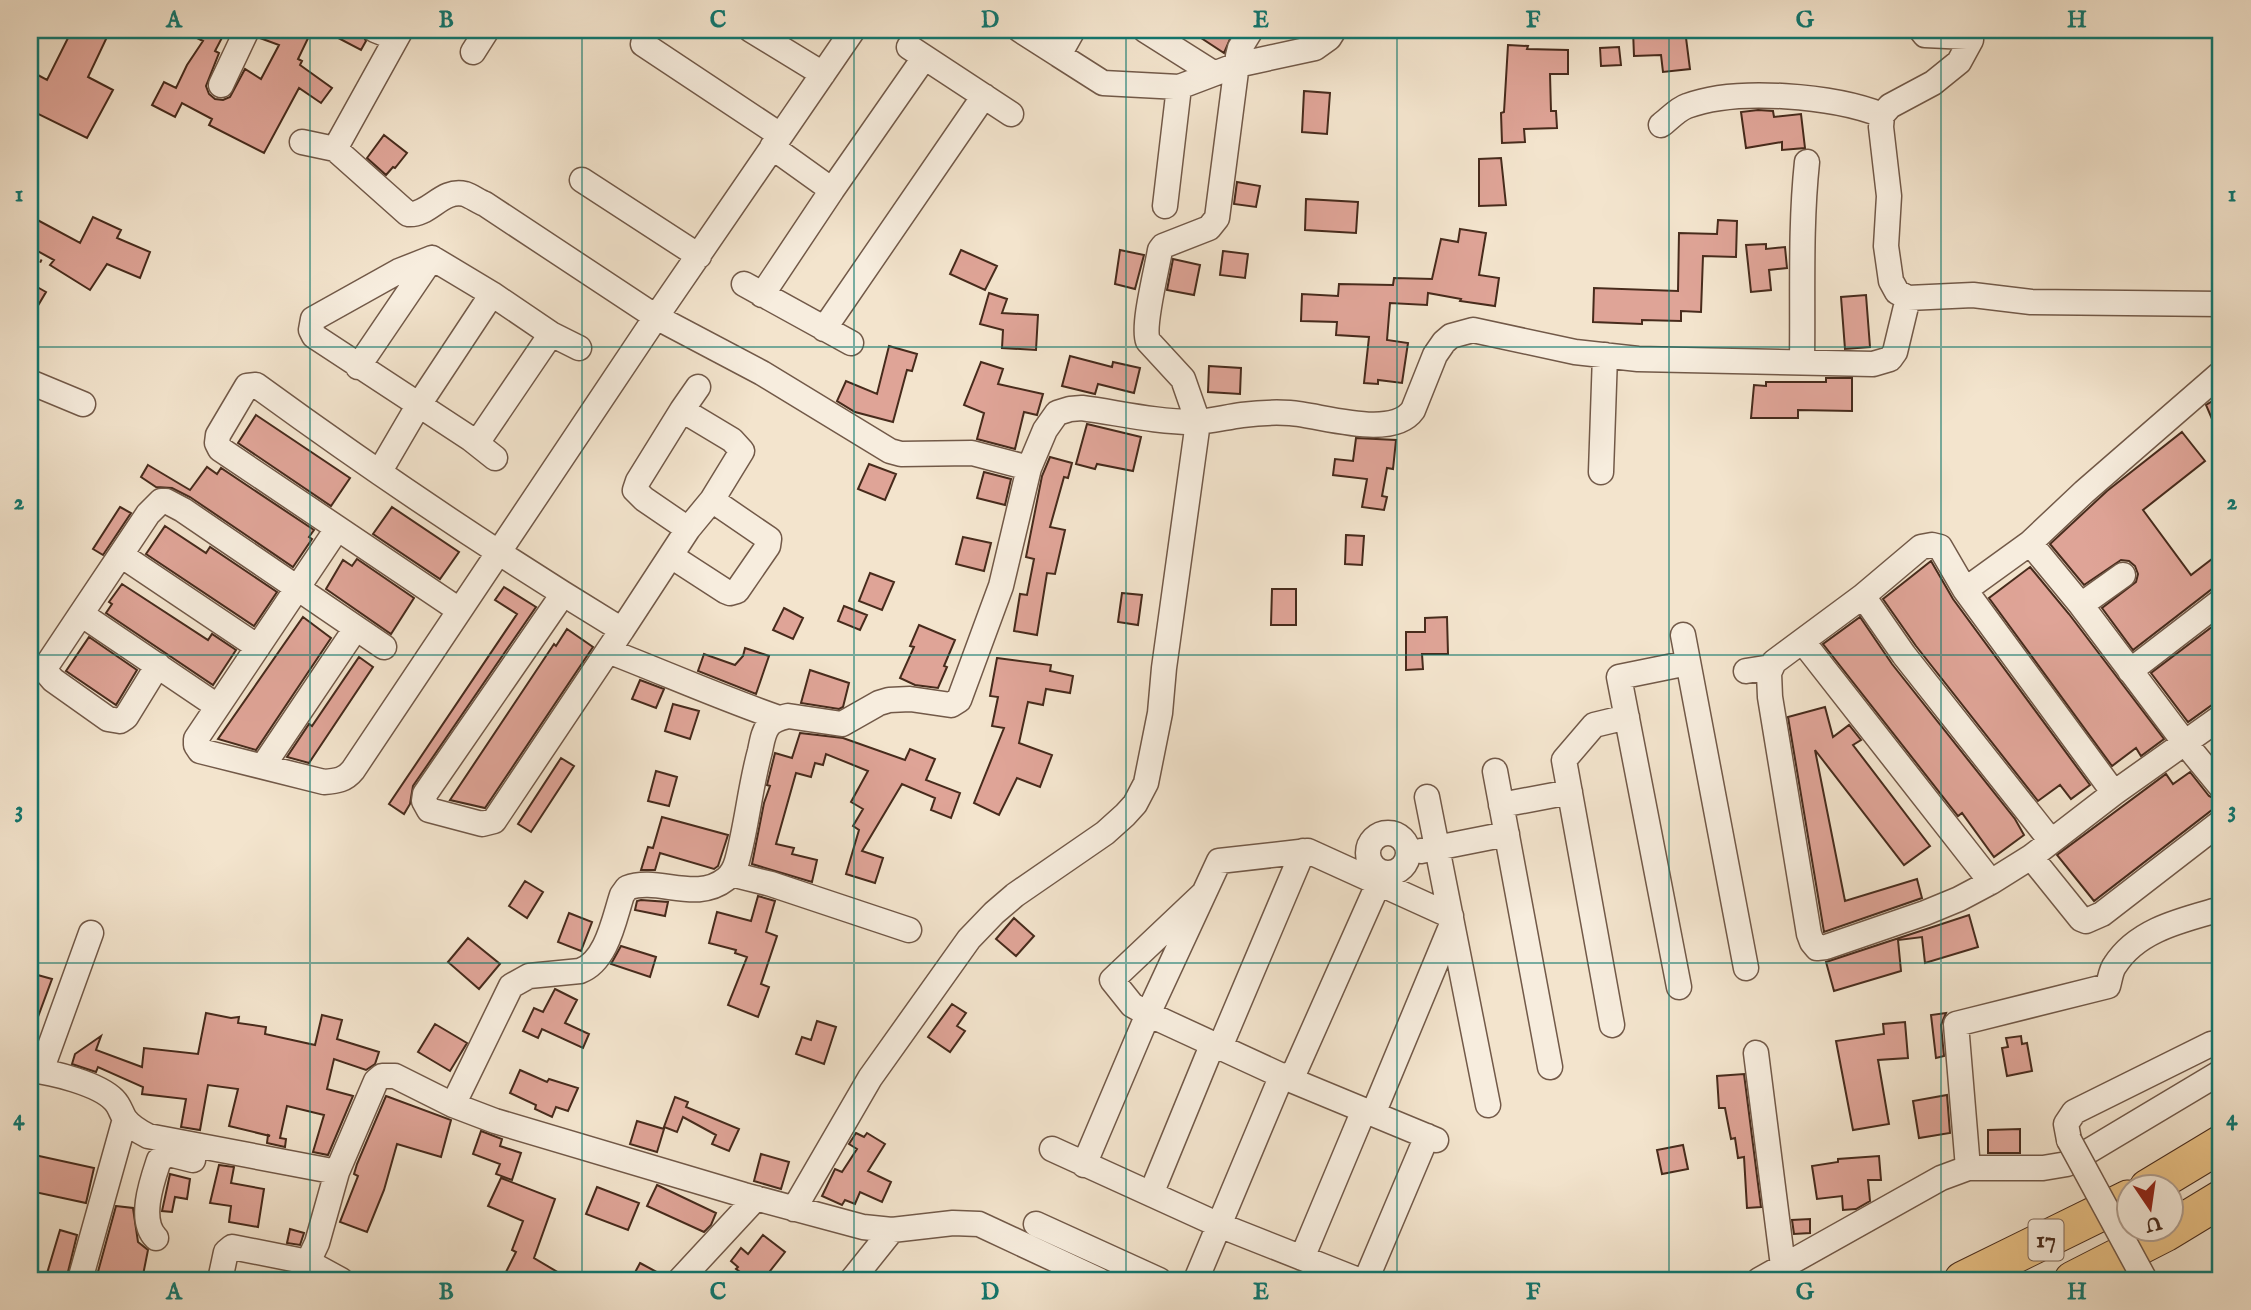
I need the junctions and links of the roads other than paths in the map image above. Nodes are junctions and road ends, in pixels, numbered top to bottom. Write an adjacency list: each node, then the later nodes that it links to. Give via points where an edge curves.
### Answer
1 (247, 30): 18 (street)
2 (487, 30): 13 (street)
3 (853, 30): 17 (street)
4 (1020, 30): 14 (street)
5 (1073, 30): 14 (street)
6 (1251, 30): 15 (street, via 1240,48)
7 (1334, 30): 15 (street, via 1315,48)
8 (1921, 30): 22 (street, via 1925,35 1967,37 1971,44 1959,62 1933,83)
9 (755, 31): 17 (street)
10 (1153, 32): 16 (street)
11 (391, 33): 26 (street)
12 (643, 44): 24 (street)
13 (473, 52)
14 (1059, 55): 19 (street, via 1102,83)
15 (1237, 65): 16 (street); 50 (street, via 1217,218 1209,228 1163,246 1146,335 1183,379)
16 (1213, 73): 19 (street)
17 (823, 74): 24 (street)
18 (221, 85)
19 (1179, 87): 30 (street)
20 (984, 96): 21 (street); 29 (street, via 916,52); 37 (street)
21 (1011, 114)
22 (1882, 115): 23 (street, via 1835,102 1746,96 1685,107); 34 (street, via 1889,196 1886,246 1891,281 1897,292)
23 (1661, 125)
24 (776, 141): 29 (street); 31 (street)
25 (302, 142): 26 (street)
26 (335, 149): 36 (street, via 408,214 452,193 466,194)
27 (1807, 162): 42 (street, via 1802,211)
28 (582, 180): 31 (street)
29 (832, 190): 37 (street, via 753,289)
30 (1165, 206)
31 (699, 256): 36 (street)
32 (432, 258): 33 (street); 43 (street); 43 (street, via 313,319 314,336)
33 (492, 294): 38 (street); 48 (street)
34 (1908, 298): 35 (street, via 1973,295 2031,302); 42 (street, via 1890,359 1873,364)
35 (2221, 304)
36 (656, 317): 51 (street, via 762,373 890,451 972,453); 58 (street)
37 (824, 329): 39 (street)
38 (551, 334): 40 (street); 48 (street, via 486,450)
39 (850, 343)
40 (579, 348)
41 (1605, 355): 42 (street); 50 (street, via 1488,332 1460,332 1435,355 1413,410 1401,421 1361,424 1269,413); 53 (street)
42 (1802, 362)
43 (358, 367): 48 (street)
44 (2221, 373): 57 (street)
45 (30, 382): 47 (street)
46 (698, 387): 49 (street)
47 (83, 404)
48 (418, 407): 52 (street)
49 (682, 411): 54 (street, via 732,440 742,451); 56 (street, via 635,490)
50 (1198, 422): 51 (street, via 1070,409 1052,418); 135 (street, via 1160,713 1146,783 1135,804 1105,833 1015,895 969,939 870,1079)
51 (1029, 468): 85 (street, via 1001,586 959,700 951,705 889,700 842,724)
52 (380, 471): 55 (street, via 256,384 247,386 218,435 220,449); 58 (street)
53 (1601, 472)
54 (712, 500): 56 (street); 60 (street, via 769,539 737,591 730,593)
55 (337, 529): 62 (street); 68 (street)
56 (688, 529): 60 (street)
57 (2030, 543): 63 (street); 67 (street)
58 (500, 552): 64 (street); 68 (street)
59 (121, 555): 62 (street, via 155,505 166,500); 69 (street); 74 (street)
60 (671, 556): 71 (street)
61 (2123, 575): 67 (street)
62 (297, 587): 70 (street); 74 (street)
63 (1965, 590): 65 (street, via 1940,548 1927,545); 91 (street)
64 (563, 594): 71 (street); 76 (street, via 425,794 429,810 482,824 494,821)
65 (1863, 596): 73 (street); 96 (street)
66 (2221, 601): 81 (street)
67 (2081, 605): 81 (street)
68 (459, 610): 87 (street, via 347,777 324,782)
69 (81, 614): 78 (street); 78 (street, via 47,665 47,673 108,719 126,717)
70 (356, 628): 75 (street); 87 (street)
71 (622, 630): 76 (street)
72 (1683, 635): 77 (street)
73 (1803, 642): 79 (street); 103 (street)
74 (258, 647): 82 (street)
75 (384, 647)
76 (608, 651): 85 (street)
77 (1689, 663): 84 (street, via 1619,677); 109 (street)
78 (158, 665): 82 (street)
79 (1771, 667): 80 (street); 103 (street, via 1770,697 1809,934 1817,948 1925,913)
80 (1746, 671)
81 (2130, 671): 86 (street)
82 (217, 706): 87 (street, via 196,739 197,749)
83 (2221, 716): 86 (street)
84 (1627, 717): 90 (street, via 1594,725 1564,760); 110 (street)
85 (779, 718): 101 (street, via 766,730)
86 (2185, 743): 89 (street); 91 (street)
87 (263, 766)
88 (1495, 771): 93 (street)
89 (2221, 787)
90 (1570, 792): 93 (street); 112 (street)
91 (2114, 793): 96 (street)
92 (1427, 797): 97 (street)
93 (1501, 805): 95 (street)
94 (2221, 822): 100 (street, via 2102,914 2086,921)
95 (1507, 834): 97 (street); 116 (street)
96 (2051, 841): 100 (street)
97 (1437, 848): 99 (street); 106 (street)
98 (1303, 851): 102 (street); 104 (street, via 1219,861); 114 (street)
99 (1409, 853): 102 (street, via 1405,865); 102 (street, via 1405,841 1395,833 1371,841 1368,853)
100 (2031, 857): 103 (street)
101 (731, 874): 107 (street); 120 (street, via 720,883 700,888 648,884 627,888 599,954 588,968 529,976 511,986)
102 (1380, 878): 106 (street); 119 (street)
103 (1991, 882)
104 (1203, 893): 111 (street); 111 (street, via 1112,980 1132,1005)
105 (2221, 909): 128 (street, via 2156,929 2114,966 2108,986 1956,1024)
106 (1451, 920): 121 (street); 122 (street)
107 (909, 930)
108 (91, 933): 117 (street)
109 (1746, 968)
110 (1679, 987)
111 (1148, 1014): 114 (street); 127 (street)
112 (1612, 1025)
113 (2221, 1042): 156 (street, bridge, via 2074,1112 2066,1124 2069,1139)
114 (1217, 1045): 119 (street); 131 (street)
115 (1756, 1053): 142 (street)
116 (1550, 1067)
117 (36, 1070): 123 (street, via 100,1090 117,1104)
118 (2221, 1072): 128 (street, via 2067,1164)
119 (1286, 1077): 122 (street); 137 (street)
120 (453, 1105): 129 (street, via 395,1076 382,1076); 132 (street)
121 (1488, 1105)
122 (1368, 1112): 140 (street); 152 (street, via 1432,1138)
123 (125, 1119): 126 (street, via 148,1136); 143 (street)
124 (2221, 1144): 130 (highway)
125 (1052, 1149): 127 (street)
126 (218, 1150): 129 (street); 139 (street, via 205,1162 169,1154 159,1160 148,1206 151,1233)
127 (1084, 1165): 131 (street)
128 (1968, 1168): 142 (street, via 1941,1178)
129 (337, 1172): 141 (street)
130 (2171, 1174)
131 (1151, 1194): 137 (street)
132 (756, 1198): 135 (street); 146 (street)
133 (2221, 1199): 155 (highway, 17)
134 (2114, 1206): 154 (highway, 17)
135 (794, 1209): 138 (street)
136 (1036, 1224): 149 (street)
137 (1219, 1225): 140 (street); 150 (street)
138 (892, 1230): 147 (street); 148 (street, via 979,1224)
139 (156, 1238)
140 (1302, 1258): 151 (street)
141 (308, 1262): 144 (street, via 232,1247 226,1252); 145 (street)
142 (1783, 1266): 153 (street)
143 (80, 1280)
144 (220, 1280)
145 (341, 1280)
146 (680, 1280)
147 (852, 1280)
148 (1100, 1280)
149 (1159, 1280)
150 (1196, 1280)
151 (1358, 1280)
152 (1366, 1280)
153 (1759, 1280)
154 (1963, 1280)
155 (2073, 1280)
156 (2145, 1280)

